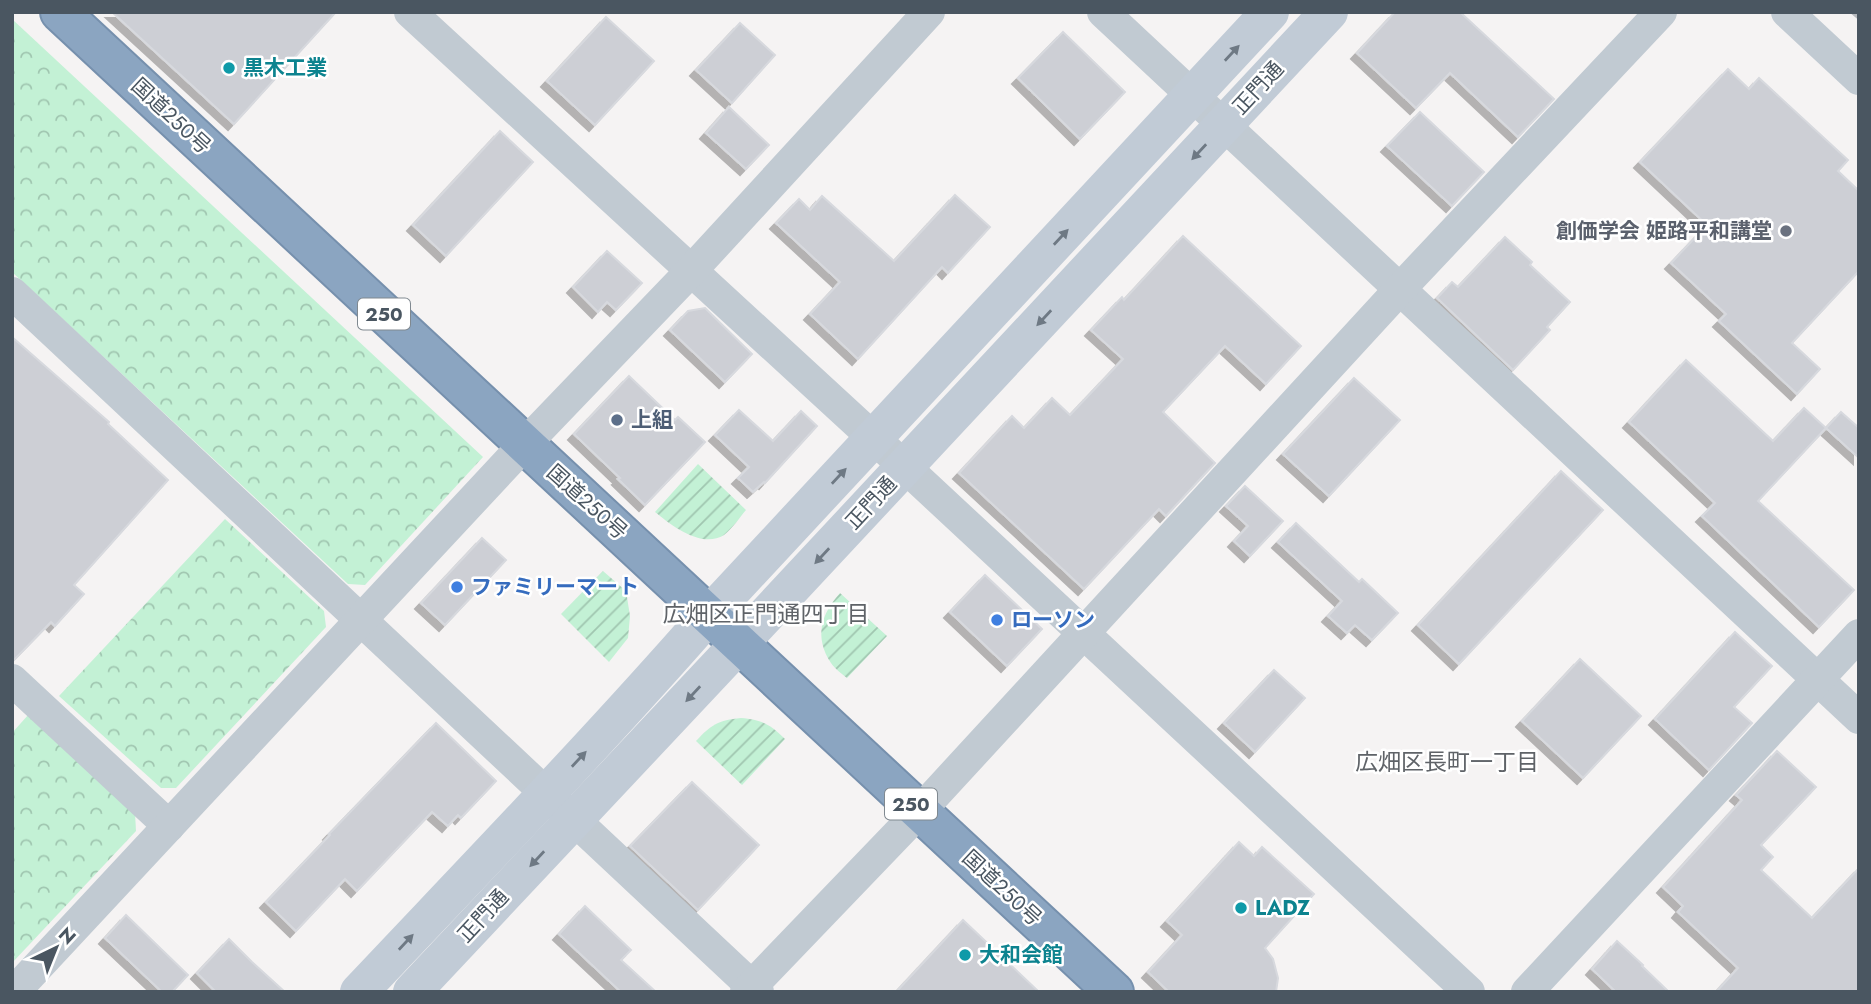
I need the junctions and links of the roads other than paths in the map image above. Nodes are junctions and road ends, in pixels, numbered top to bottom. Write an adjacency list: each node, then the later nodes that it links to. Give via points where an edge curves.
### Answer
1 (410, 12): 12 (street)
2 (929, 12): 12 (street)
3 (1103, 12): 10 (street)
4 (1270, 12): 10 (street, 正門通, one-way to 4)
5 (1329, 12): 11 (street, 正門通)
6 (1661, 12): 13 (street)
7 (1787, 12): 9 (street)
8 (68, 15): 16 (highway, 国道250号 / 250)
9 (1859, 79)
10 (1193, 96): 11 (street); 15 (street, 正門通, one-way to 10)
11 (1224, 125): 13 (street); 17 (street, 正門通, one-way to 17)
12 (691, 271): 15 (street); 16 (street)
13 (1400, 289): 20 (street); 23 (street)
14 (12, 293): 19 (street)
15 (874, 438): 17 (street); 18 (street, 正門通, one-way to 15)
16 (524, 445): 18 (highway, 国道250号 / 250); 19 (street)
17 (905, 467): 20 (street); 22 (street, 正門通, one-way to 22)
18 (709, 615): 22 (highway, 国道250号 / 250); 26 (street, 正門通, one-way to 18)
19 (361, 620): 26 (street); 29 (street)
20 (1083, 633): 27 (street); 35 (street)
21 (1859, 635): 23 (street)
22 (740, 644): 27 (highway, 国道250号 / 250); 28 (street, 正門通, one-way to 28)
23 (1818, 680): 25 (street); 36 (street)
24 (12, 681): 29 (street)
25 (1859, 718)
26 (546, 794): 28 (street); 32 (street, 正門通, one-way to 26)
27 (919, 812): 30 (street); 34 (highway, 国道250号 / 250)
28 (574, 820): 30 (street); 33 (street, 正門通, one-way to 33)
29 (169, 826): 31 (street)
30 (752, 990)
31 (14, 992)
32 (359, 992)
33 (412, 992)
34 (1114, 992)
35 (1469, 992)
36 (1527, 992)

